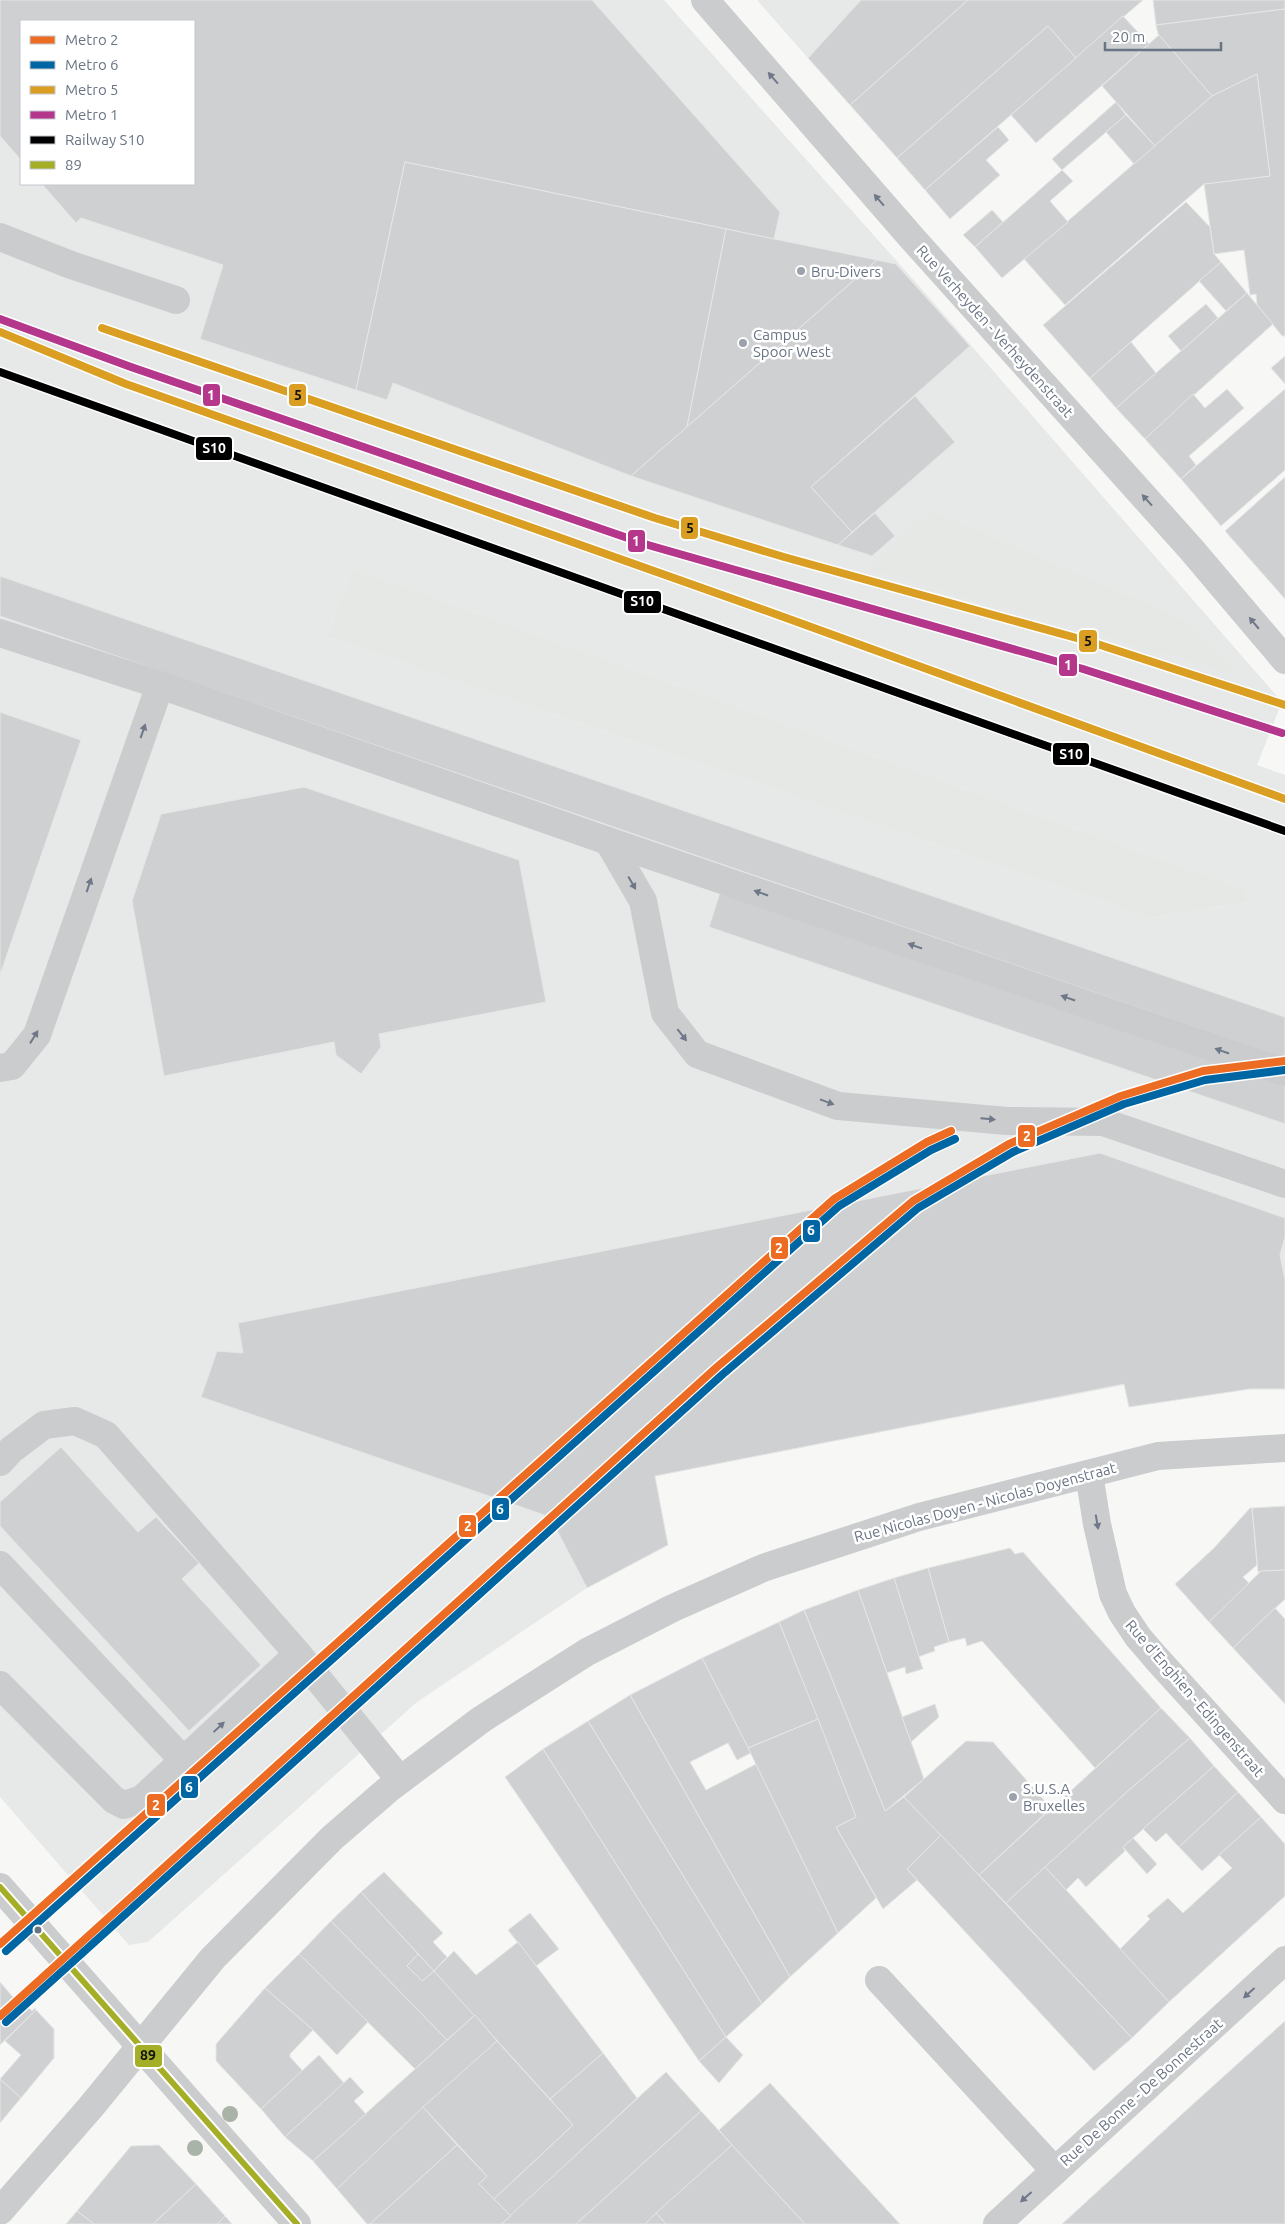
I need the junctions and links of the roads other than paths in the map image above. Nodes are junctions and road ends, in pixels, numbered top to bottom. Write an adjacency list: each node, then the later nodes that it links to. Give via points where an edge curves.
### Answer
1 (705, 0): 5 (street, Rue Verheyden - Verheydenstraat, one-way to 1, via 1191,549 911,237)
2 (0, 237): 3 (street)
3 (176, 300)
4 (0, 633): 6 (street)
5 (1285, 660)
6 (160, 685): 7 (street); 8 (street, one-way to 6, via 12,1066 37,1035)
7 (608, 841): 9 (street, one-way to 7); 10 (street, one-way to 10, via 642,901 665,1013 697,1054 838,1106 1007,1121 1103,1122)
8 (0, 1068)
9 (1285, 1072)
10 (1285, 1184)
11 (1285, 1448): 13 (street, Rue Nicolas Doyen - Nicolas Doyenstraat, via 1158,1456)
12 (0, 1462): 15 (street, via 44,1425 75,1421 106,1435)
13 (1089, 1474): 18 (street, Rue Nicolas Doyen - Nicolas Doyenstraat, via 919,1517 763,1568 586,1652 482,1720); 19 (street, Rue d'Enghien - Edingenstraat, one-way to 19, via 1113,1594 1122,1613 1156,1658)
14 (0, 1565): 17 (street)
15 (298, 1654): 17 (street, one-way to 15); 18 (street)
16 (0, 1684): 17 (street, via 114,1800 124,1805 142,1798)
17 (184, 1761)
18 (400, 1780): 23 (street, Rue Nicolas Doyen - Nicolas Doyenstraat, via 332,1838 230,1938)
19 (1285, 1800)
20 (0, 1887): 23 (street)
21 (1285, 1960): 24 (street, Rue De Bonne - De Bonnestraat, one-way to 24)
22 (879, 1980): 24 (street)
23 (140, 2047): 25 (street, Rue Nicolas Doyen - Nicolas Doyenstraat); 26 (street)
24 (1055, 2171): 27 (street, Rue De Bonne - De Bonnestraat, one-way to 27)
25 (0, 2211)
26 (297, 2224)
27 (997, 2224)

